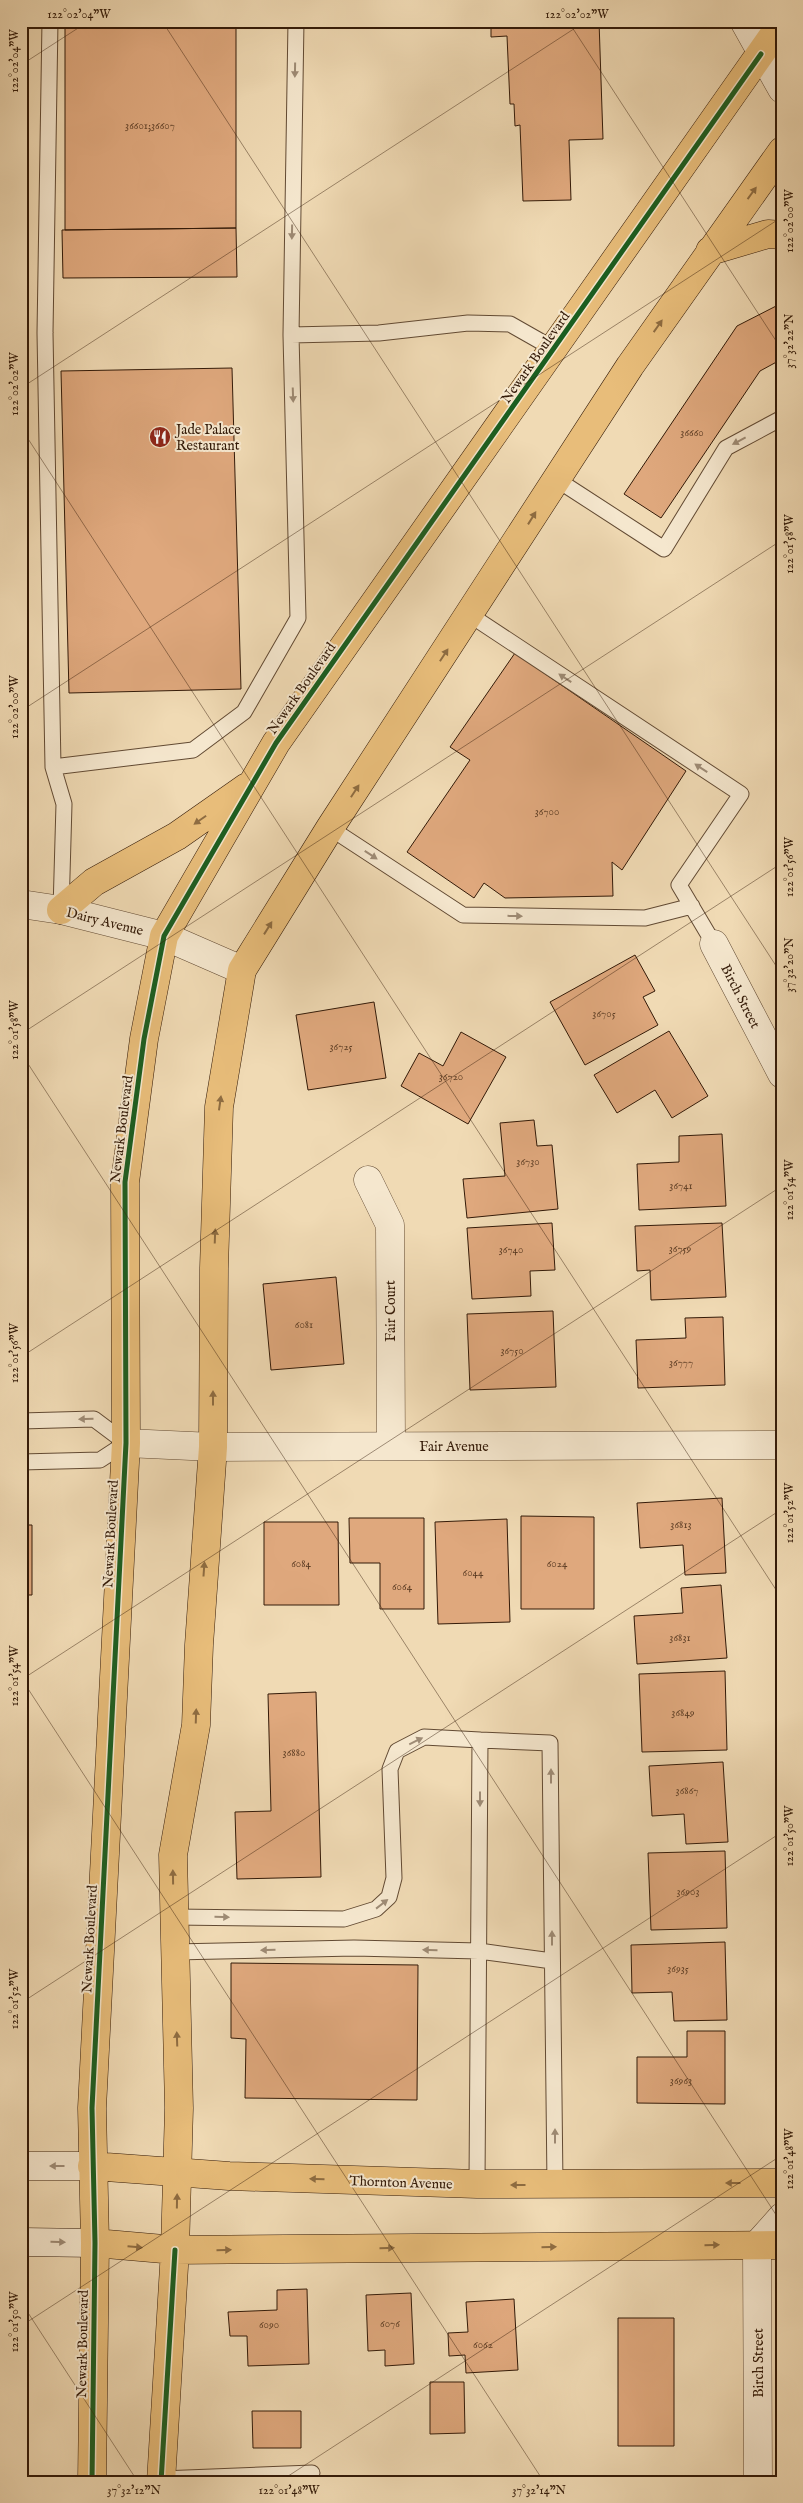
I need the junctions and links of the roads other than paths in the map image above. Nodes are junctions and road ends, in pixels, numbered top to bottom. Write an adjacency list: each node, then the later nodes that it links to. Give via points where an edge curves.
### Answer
1 (50, 21): 15 (lane, via 45,333)
2 (296, 21): 10 (lane, one-way to 10)
3 (744, 21): 5 (street)
4 (782, 23): 5 (main road, Newark Boulevard)
5 (761, 54): 6 (street); 11 (main road, Newark Boulevard)
6 (782, 89)
7 (782, 151): 9 (main road, one-way to 7)
8 (782, 235): 9 (main road, via 768,234)
9 (710, 251): 13 (main road, one-way to 9)
10 (291, 335): 11 (lane, via 379,333 468,323 510,324); 15 (lane, one-way to 15, via 298,618 244,712 193,750)
11 (554, 349): 16 (main road, Newark Boulevard, via 276,743)
12 (782, 418): 13 (lane, one-way to 13, via 726,448 664,549)
13 (556, 479): 14 (main road, one-way to 13)
14 (470, 615): 17 (main road, one-way to 14); 19 (lane, one-way to 14, via 679,885 741,794)
15 (54, 767): 20 (lane, via 64,804)
16 (254, 781): 20 (main road, one-way to 20, via 177,836 94,882); 21 (main road, Newark Boulevard)
17 (330, 828): 19 (lane, one-way to 19, via 463,915 645,918); 23 (main road, one-way to 17)
18 (21, 904): 20 (street, Dairy Avenue)
19 (692, 906): 22 (lane)
20 (61, 910): 21 (street, Dairy Avenue)
21 (164, 936): 23 (street, Dairy Avenue); 27 (main road, Newark Boulevard, via 144,1039 125,1182)
22 (714, 944): 24 (street, Birch Street)
23 (242, 970): 30 (main road, one-way to 23, via 219,1107)
24 (782, 1074)
25 (368, 1180): 29 (street, Fair Court, via 390,1225)
26 (21, 1421): 27 (lane, one-way to 26, via 94,1419)
27 (126, 1443): 30 (street, Fair Avenue); 31 (lane, via 100,1460); 38 (main road, Newark Boulevard, via 104,1848)
28 (782, 1445): 29 (street, Fair Avenue)
29 (391, 1446): 30 (street, Fair Avenue)
30 (213, 1447): 33 (main road, one-way to 30, via 173,1855 196,1724)
31 (21, 1462)
32 (480, 1740): 33 (lane, one-way to 32, via 344,1919 376,1909 389,1897 394,1878 390,1769 396,1751 424,1738); 34 (lane, one-way to 34); 36 (lane, one-way to 32, via 550,1743)
33 (174, 1917): 35 (main road)
34 (479, 1951): 35 (lane, one-way to 35, via 354,1948); 36 (lane); 41 (lane)
35 (174, 1952): 39 (main road, one-way to 35, via 179,2108)
36 (552, 1961): 42 (lane, one-way to 36)
37 (21, 2166): 38 (street, Thornton Avenue, one-way to 37)
38 (92, 2166): 39 (main road, Thornton Avenue); 45 (main road, Newark Boulevard)
39 (177, 2172): 41 (main road, Thornton Avenue, one-way to 39); 47 (main road, one-way to 39)
40 (782, 2183): 42 (main road, Thornton Avenue, one-way to 42)
41 (477, 2184): 42 (main road, Thornton Avenue, one-way to 41)
42 (555, 2185)
43 (782, 2217): 46 (street)
44 (21, 2242): 45 (street, one-way to 45)
45 (96, 2243): 47 (main road, one-way to 47); 50 (main road, Newark Boulevard)
46 (770, 2245): 47 (main road, one-way to 46); 51 (street, Birch Street)
47 (175, 2250): 49 (main road)
48 (312, 2474): 49 (lane)
49 (161, 2480)
50 (92, 2482)
51 (758, 2482)

